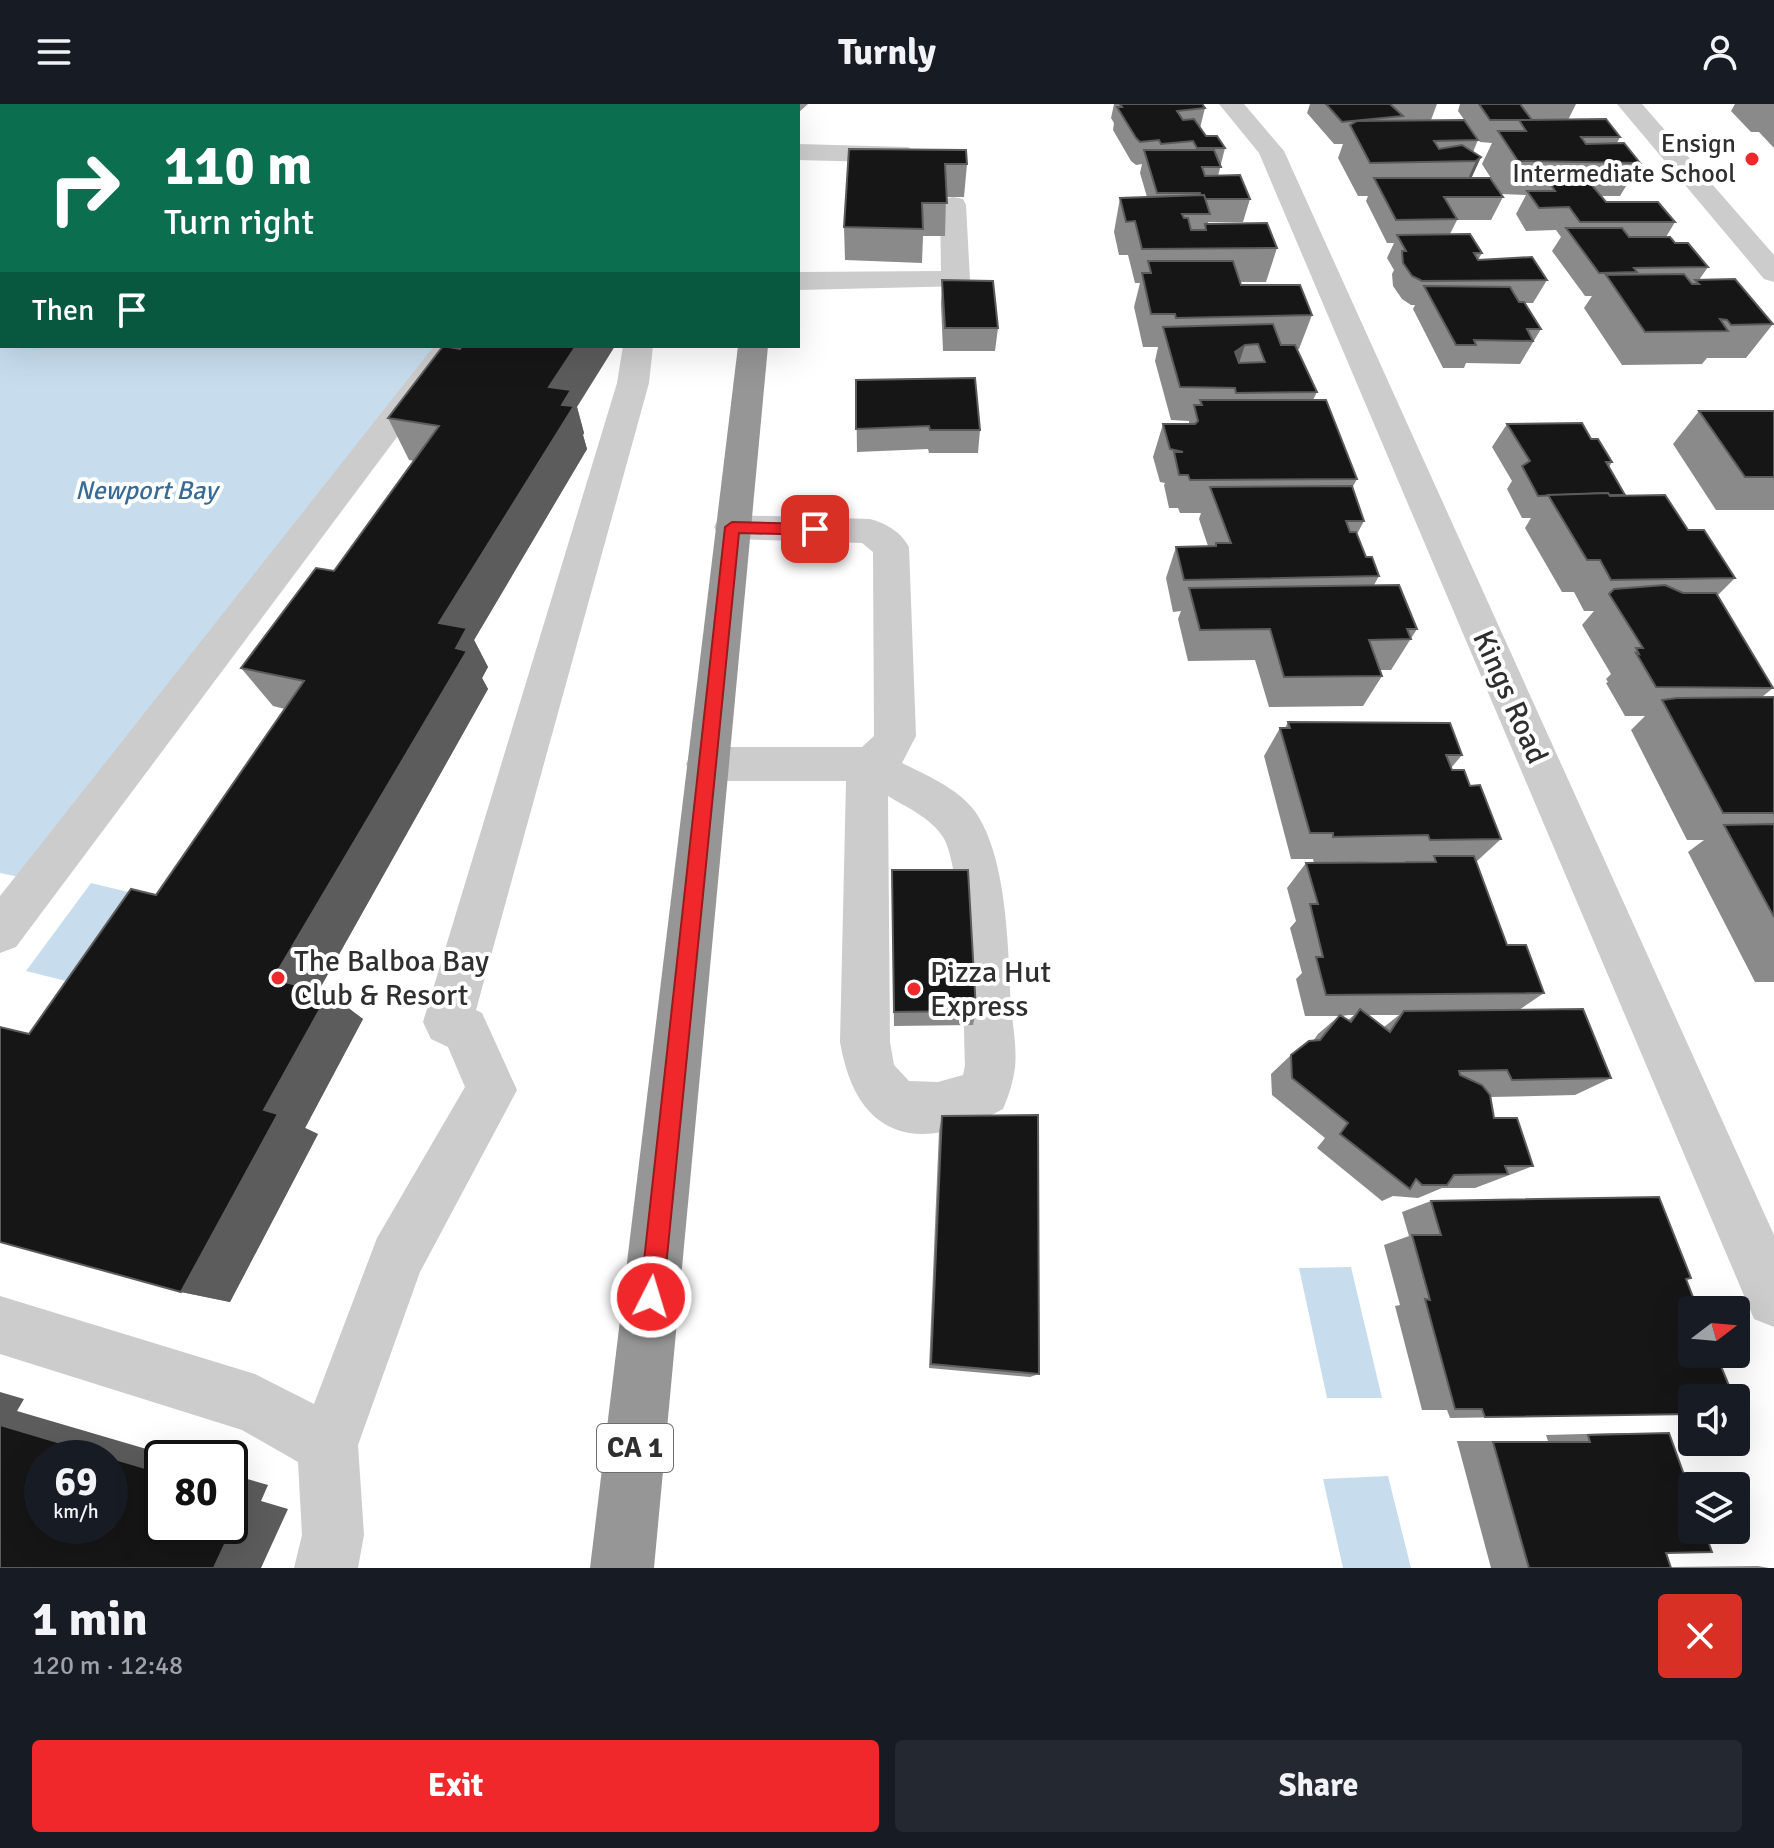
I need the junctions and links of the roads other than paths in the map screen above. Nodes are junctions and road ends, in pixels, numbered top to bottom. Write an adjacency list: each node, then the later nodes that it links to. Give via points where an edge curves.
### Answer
1 (1231, 104): 15 (street, Kings Road, via 1271,151)
2 (1629, 104): 6 (street)
3 (800, 152): 4 (street)
4 (936, 156)
5 (953, 205): 7 (street, via 956,280)
6 (1774, 273)
7 (800, 281)
8 (448, 348): 14 (street)
9 (638, 348): 17 (street, via 633,383 448,1022 465,1030 492,1090 397,1258)
10 (753, 348): 11 (highway, CA 1)
11 (732, 527): 12 (highway, CA 1); 13 (street, via 870,531 891,547 895,736 886,754)
12 (707, 764): 13 (street); 19 (highway, CA 1)
13 (867, 764): 13 (street, via 865,1042 872,1075 889,1098 913,1109 967,1102 985,1091 990,1065 976,876 960,825 943,808)
14 (0, 932)
15 (1774, 1299)
16 (0, 1325): 17 (street, via 255,1404)
17 (328, 1445): 18 (street, via 333,1535)
18 (326, 1568)
19 (622, 1568)

